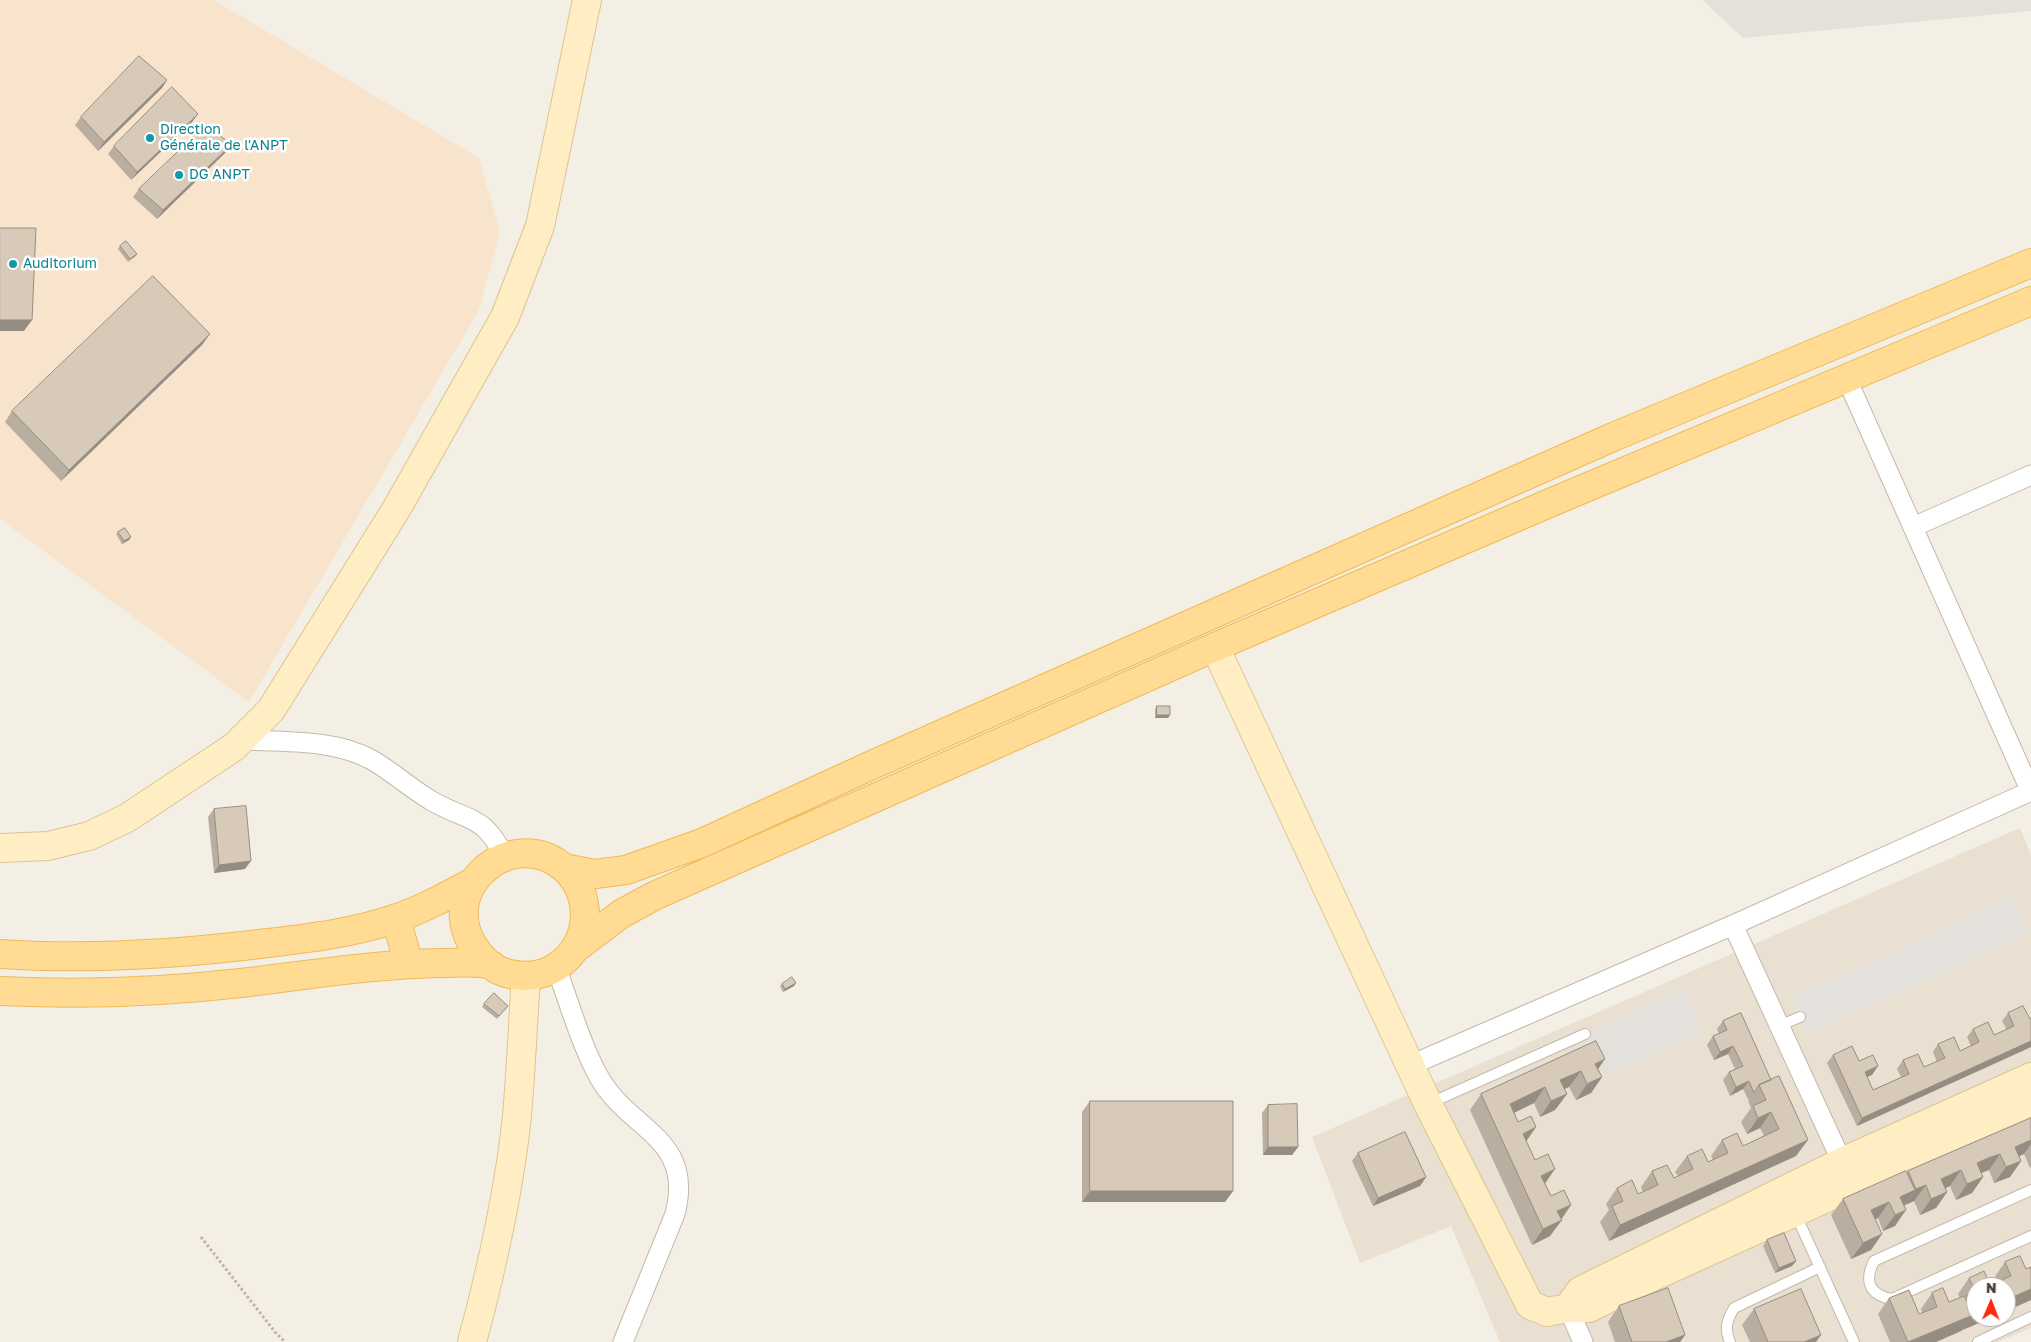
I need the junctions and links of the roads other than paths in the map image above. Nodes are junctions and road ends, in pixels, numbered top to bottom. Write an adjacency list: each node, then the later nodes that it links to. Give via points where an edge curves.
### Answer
1 (587, 0): 8 (street, via 540,226 505,317 397,508 271,710)
2 (2031, 263): 12 (main road, via 1613,437 702,843)
3 (2031, 301): 4 (main road)
4 (1846, 377): 6 (street); 7 (main road)
5 (2031, 476): 6 (street)
6 (1913, 527): 9 (street)
7 (1215, 647): 15 (main road); 28 (street)
8 (241, 740): 10 (street, via 127,818 89,836 48,846); 11 (street, via 315,744 371,760 421,795 476,820 495,838)
9 (2031, 791): 17 (street)
10 (0, 848)
11 (505, 857): 13 (main road, via 517,854 542,856); 14 (main road, via 481,871)
12 (641, 866): 13 (main road, via 611,873 587,873); 15 (main road)
13 (564, 868): 18 (main road, via 576,881 586,914)
14 (473, 882): 16 (main road); 21 (main road, via 465,904 464,927 478,955)
15 (654, 896): 18 (main road, via 622,914)
16 (396, 919): 19 (main road, via 362,929 233,948 94,956); 20 (main road)
17 (1733, 925): 26 (street); 28 (street)
18 (576, 948): 22 (main road)
19 (0, 954)
20 (409, 964): 21 (main road); 24 (main road, via 164,990)
21 (490, 965): 23 (main road, via 507,973)
22 (556, 967): 23 (main road); 40 (street, via 600,1078 616,1101 662,1142 671,1154 680,1184 675,1214)
23 (526, 976): 39 (street, via 521,1070 510,1164 493,1258)
24 (0, 991)
25 (1800, 1017): 26 (lane)
26 (1779, 1026): 32 (street)
27 (1585, 1034): 30 (lane)
28 (1411, 1066): 30 (street)
29 (2031, 1077): 32 (street)
30 (1428, 1104): 37 (street, via 1530,1305 1548,1312)
31 (2031, 1105): 34 (street)
32 (1842, 1162): 37 (street, via 1580,1291)
33 (2031, 1190): 35 (lane, via 1874,1261 1869,1271 1869,1283 1881,1297 1892,1299)
34 (1795, 1212): 36 (lane); 37 (street, via 1652,1282 1589,1308)
35 (2031, 1236)
36 (1820, 1267): 42 (lane, via 1734,1308 1727,1321 1726,1334); 43 (lane)
37 (1568, 1308): 41 (street)
38 (2031, 1317): 44 (lane)
39 (472, 1342)
40 (623, 1342)
41 (1584, 1342)
42 (1730, 1342)
43 (1854, 1342)
44 (1978, 1342)

